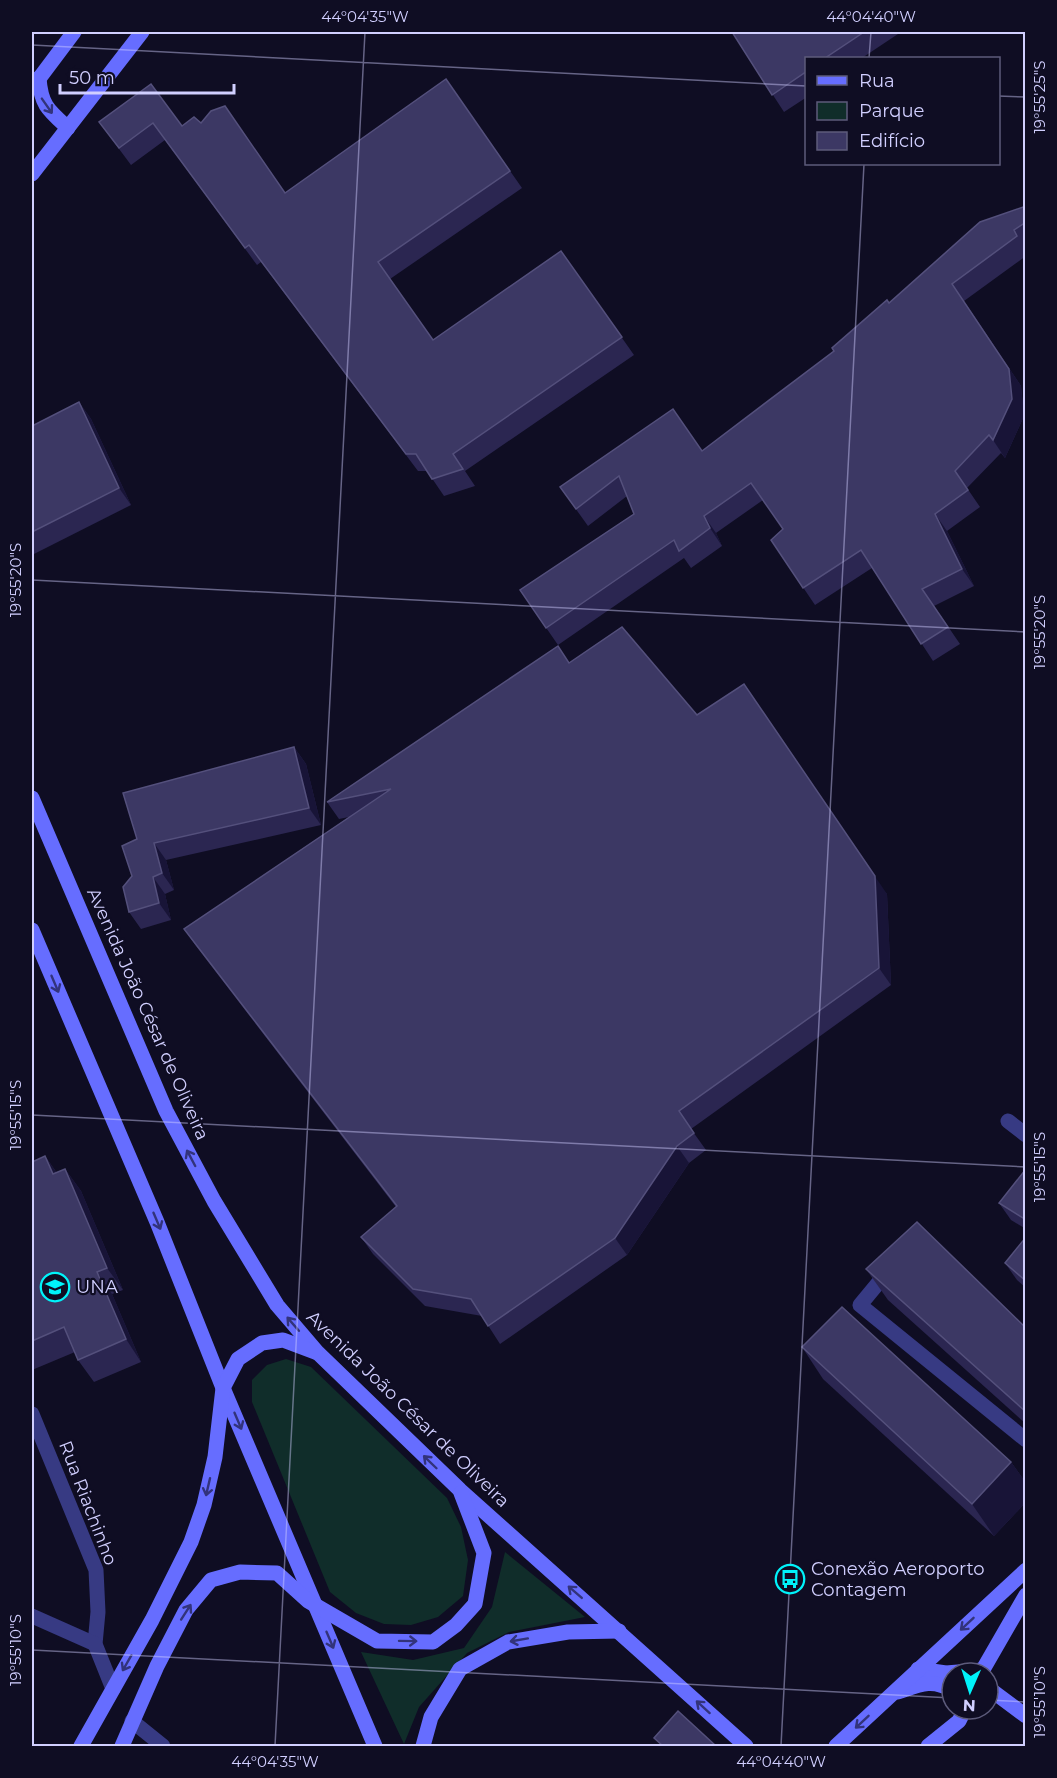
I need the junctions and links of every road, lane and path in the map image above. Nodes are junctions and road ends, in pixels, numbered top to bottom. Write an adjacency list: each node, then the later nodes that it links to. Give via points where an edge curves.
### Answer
1 (74, 32): 3 (main road)
2 (142, 32): 4 (main road)
3 (35, 83): 4 (main road, one-way to 4, via 47,109)
4 (68, 128): 5 (main road)
5 (32, 174)
6 (32, 798): 11 (main road, Avenida João César de Oliveira, one-way to 6, via 277,1305 213,1201 166,1111)
7 (32, 930): 12 (main road, one-way to 12)
8 (1008, 1121): 9 (street)
9 (1026, 1136)
10 (901, 1255): 14 (street, via 860,1305)
11 (318, 1353): 12 (main road, via 284,1340 262,1343 238,1359); 15 (main road, Avenida João César de Oliveira, one-way to 11)
12 (223, 1388): 18 (main road, one-way to 18); 26 (main road, one-way to 26, via 215,1457 191,1542)
13 (32, 1414): 21 (street, Rua Riachinho, via 96,1570)
14 (1026, 1440)
15 (460, 1490): 18 (main road, one-way to 15, via 377,1641 433,1642 456,1625 475,1604 484,1553); 20 (main road, Avenida João César de Oliveira, one-way to 15)
16 (1026, 1570): 23 (main road, one-way to 23)
17 (1026, 1596): 22 (main road)
18 (316, 1607): 30 (main road, one-way to 18, via 186,1610 211,1580 240,1572 277,1573); 35 (main road, one-way to 35)
19 (32, 1616): 21 (street)
20 (619, 1631): 36 (main road, one-way to 36, via 568,1632 508,1642 460,1669 431,1717); 37 (main road, Avenida João César de Oliveira, one-way to 20)
21 (95, 1644): 26 (street, Rua Riachinho)
22 (991, 1661)
23 (918, 1669): 24 (main road); 27 (main road)
24 (940, 1672)
25 (940, 1684): 27 (main road, via 927,1683)
26 (112, 1689): 32 (main road)
27 (892, 1693): 38 (main road, one-way to 38)
28 (1000, 1697): 29 (main road)
29 (1026, 1716)
30 (132, 1720): 33 (main road); 34 (street)
31 (953, 1721): 39 (main road)
32 (81, 1746)
33 (122, 1746)
34 (163, 1746)
35 (375, 1746)
36 (423, 1746)
37 (746, 1746)
38 (836, 1746)
39 (928, 1746)

